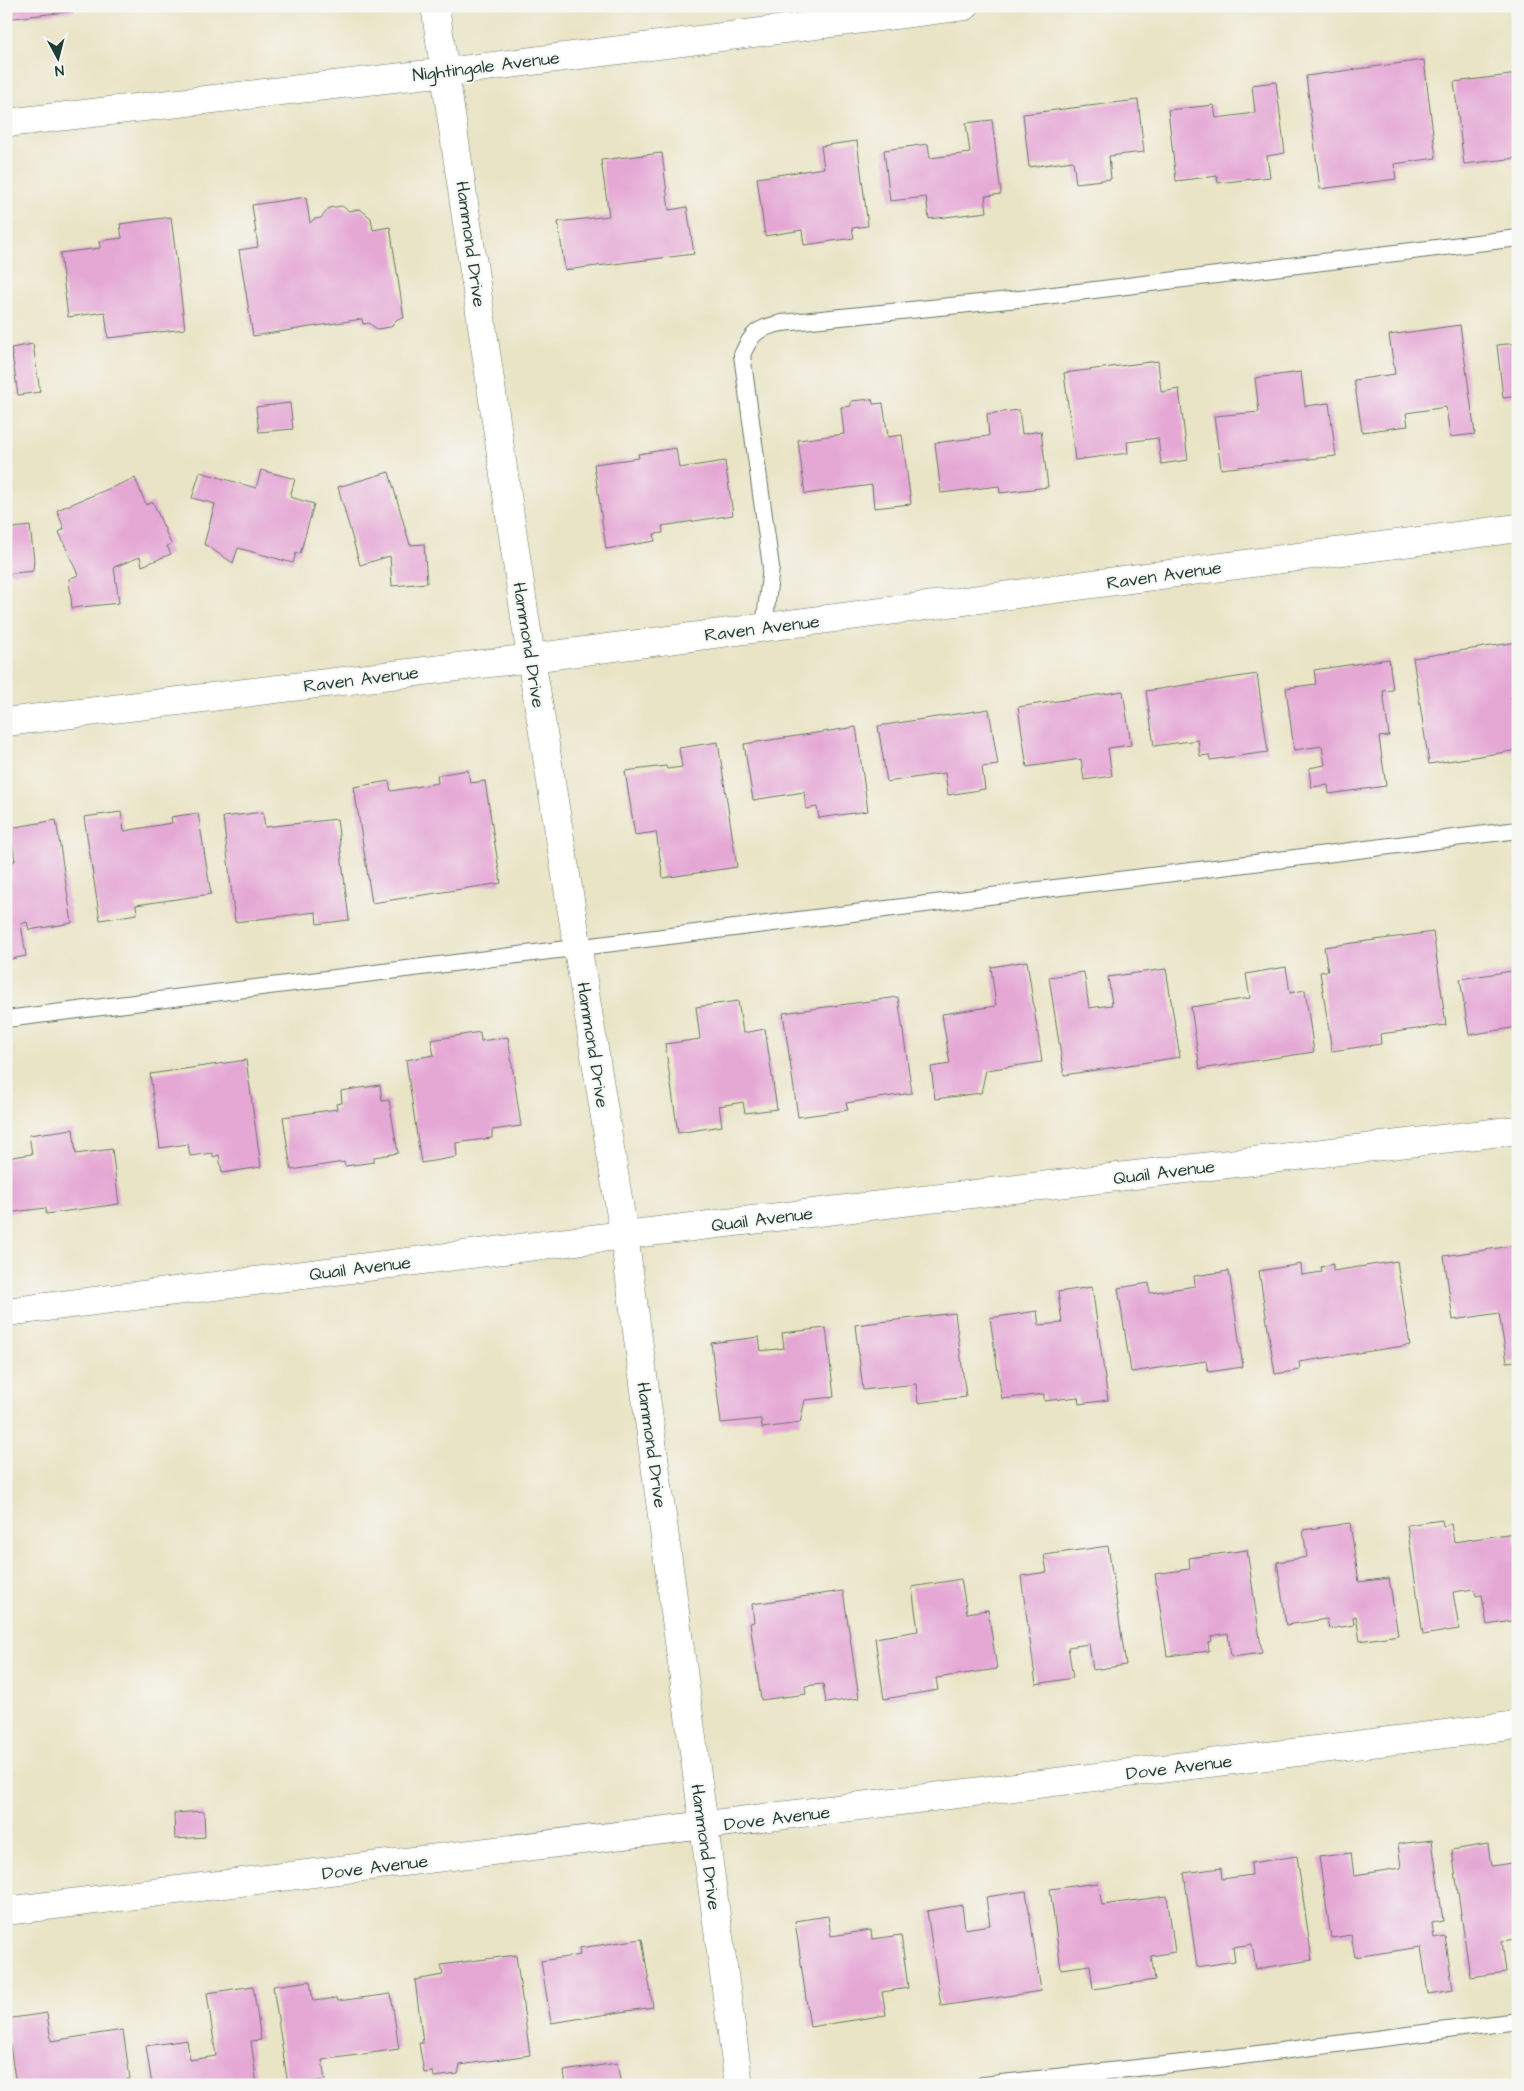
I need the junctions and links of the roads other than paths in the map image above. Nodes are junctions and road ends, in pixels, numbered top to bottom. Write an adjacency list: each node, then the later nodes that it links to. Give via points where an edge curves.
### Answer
1 (435, 6): 3 (street, Hammond Drive)
2 (965, 6): 3 (street, Nightingale Avenue)
3 (446, 72): 4 (street, Nightingale Avenue); 8 (street, Hammond Drive)
4 (6, 123)
5 (1518, 238): 7 (lane, via 1039,296 782,323 754,333 742,355 771,567)
6 (1518, 528): 7 (street, Raven Avenue)
7 (764, 628): 8 (street, Raven Avenue)
8 (531, 658): 9 (street, Raven Avenue); 11 (street, Hammond Drive)
9 (6, 722)
10 (1518, 830): 11 (lane)
11 (578, 949): 12 (lane); 14 (street, Hammond Drive)
12 (6, 1019)
13 (1518, 1130): 14 (street, Quail Avenue)
14 (624, 1235): 15 (street, Quail Avenue); 17 (street, Hammond Drive)
15 (6, 1312)
16 (1518, 1724): 17 (street, Dove Avenue)
17 (703, 1827): 18 (street, Dove Avenue); 20 (street, Hammond Drive)
18 (6, 1911)
19 (1518, 2021): 21 (lane)
20 (739, 2085)
21 (983, 2085)

